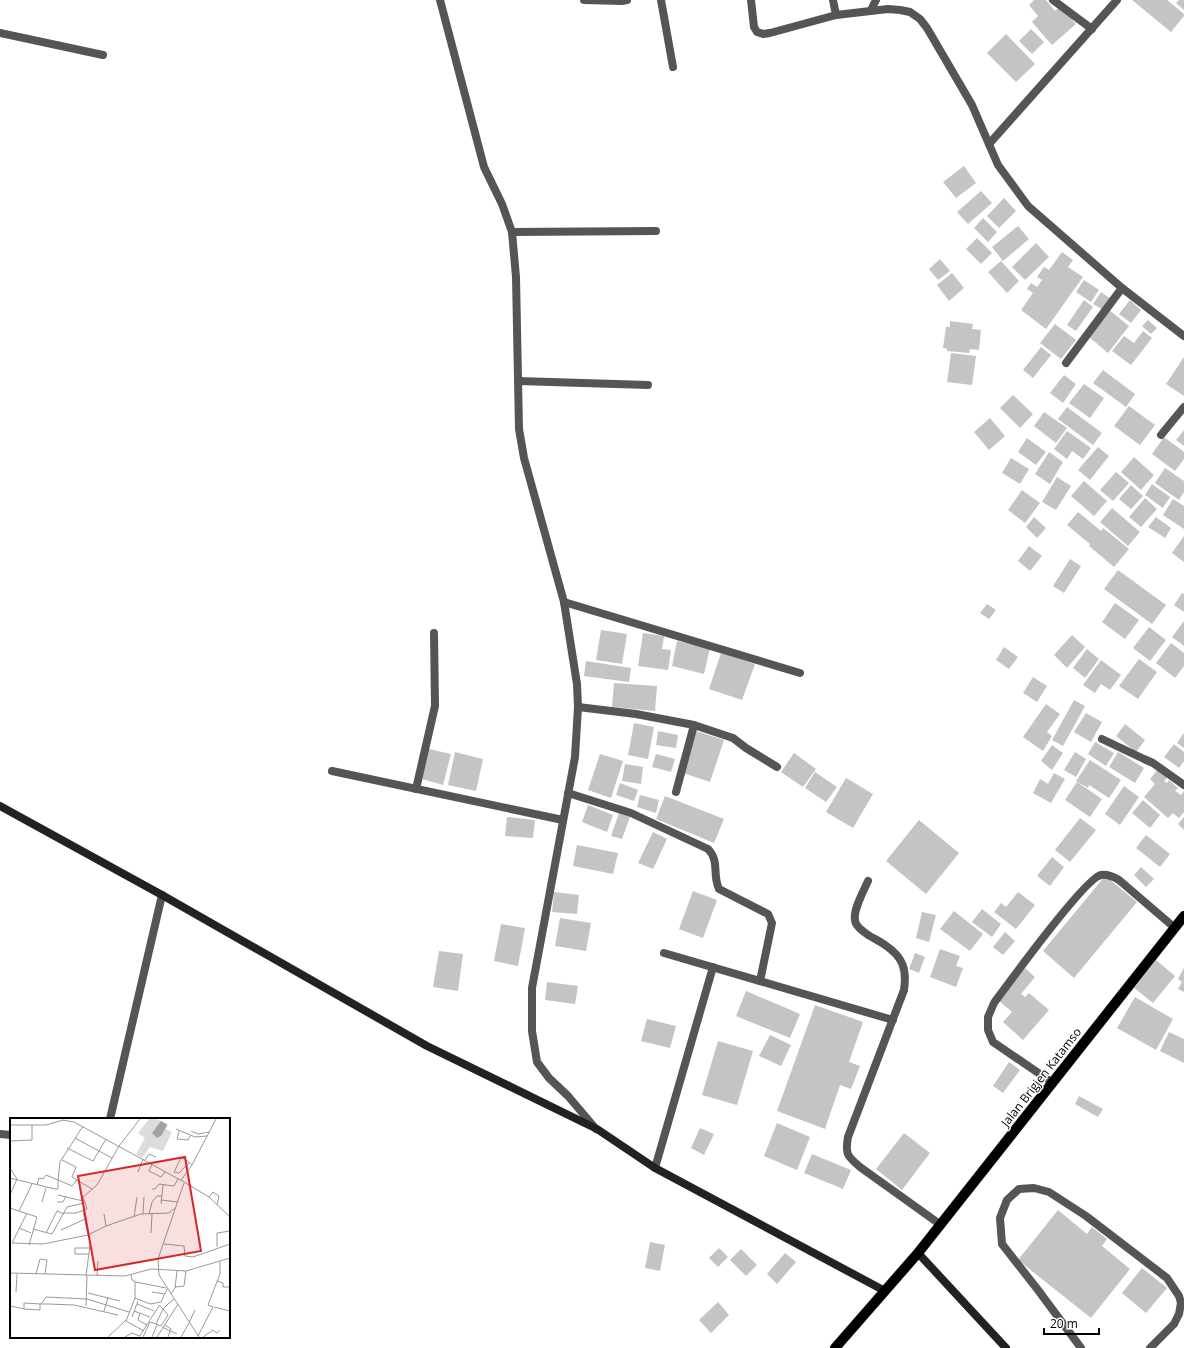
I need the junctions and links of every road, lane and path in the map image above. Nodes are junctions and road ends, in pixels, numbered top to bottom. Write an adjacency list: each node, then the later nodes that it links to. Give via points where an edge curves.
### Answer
1 (440, 0): 18 (street, via 484,167)
2 (584, 0): 3 (street)
3 (627, 0)
4 (661, 0): 15 (street)
5 (751, 0): 11 (street, via 754,27 757,32 763,34)
6 (833, 0): 11 (street)
7 (876, 0): 10 (street)
8 (1053, 0): 12 (street)
9 (1117, 0): 12 (street)
10 (871, 10): 11 (street); 16 (street, via 900,10 910,12 920,19 972,106)
11 (836, 15)
12 (1092, 29): 16 (street)
13 (0, 33): 14 (street)
14 (103, 55)
15 (673, 68)
16 (989, 144): 19 (street, via 998,165 1028,206)
17 (656, 231): 18 (street)
18 (512, 232): 22 (street, via 516,277)
19 (1122, 288): 20 (street); 21 (street)
20 (1184, 336)
21 (1066, 362)
22 (518, 381): 23 (street); 26 (street, via 519,429 524,458)
23 (648, 385)
24 (1184, 407): 25 (street)
25 (1161, 435)
26 (564, 602): 28 (street); 29 (street, via 577,684)
27 (434, 633): 35 (street, via 435,706)
28 (800, 673)
29 (578, 707): 30 (street); 37 (street, via 575,757)
30 (694, 725): 32 (street, via 733,738); 36 (street)
31 (1102, 739): 34 (street, via 1153,763)
32 (778, 767)
33 (332, 771): 35 (street)
34 (1184, 785)
35 (416, 789): 39 (street)
36 (676, 792)
37 (568, 793): 39 (street); 46 (street, via 631,813 708,849 713,854 715,882 719,889 768,914 772,923)
38 (0, 806): 41 (street)
39 (563, 820): 50 (street, via 532,988 532,1031 537,1062 548,1078 568,1096)
40 (868, 881): 47 (street, via 854,920 869,936 897,954 903,965 906,977 904,990)
41 (162, 895): 49 (street); 50 (street, via 427,1046)
42 (1184, 916): 43 (main road, Jalan Brigjen Katamso)
43 (1175, 928): 48 (main road, Jalan Brigjen Katamso); 48 (street, via 1119,880 1102,875 1094,878 1059,917 994,1003 988,1017 988,1030 993,1042)
44 (664, 953): 45 (street)
45 (713, 967): 46 (street); 53 (street)
46 (760, 981): 47 (street)
47 (893, 1020): 54 (street, via 848,1137 848,1155 860,1167)
48 (1053, 1082): 54 (main road, Jalan Brigjen Katamso)
49 (110, 1118)
50 (597, 1130): 53 (street)
51 (0, 1134): 52 (street)
52 (10, 1136)
53 (655, 1168): 56 (street)
54 (941, 1225): 55 (main road, Jalan Brigjen Katamso)
55 (918, 1253): 56 (main road, Jalan Brigjen Katamso); 58 (street)
56 (885, 1292): 57 (main road, Jalan Brigjen Katamso)
57 (835, 1348)
58 (1006, 1348)
59 (1081, 1348): 60 (street, via 1002,1244 1000,1218 1007,1200 1019,1189 1034,1188 1049,1192 1086,1216 1167,1278 1182,1303 1174,1324)
60 (1150, 1348)

